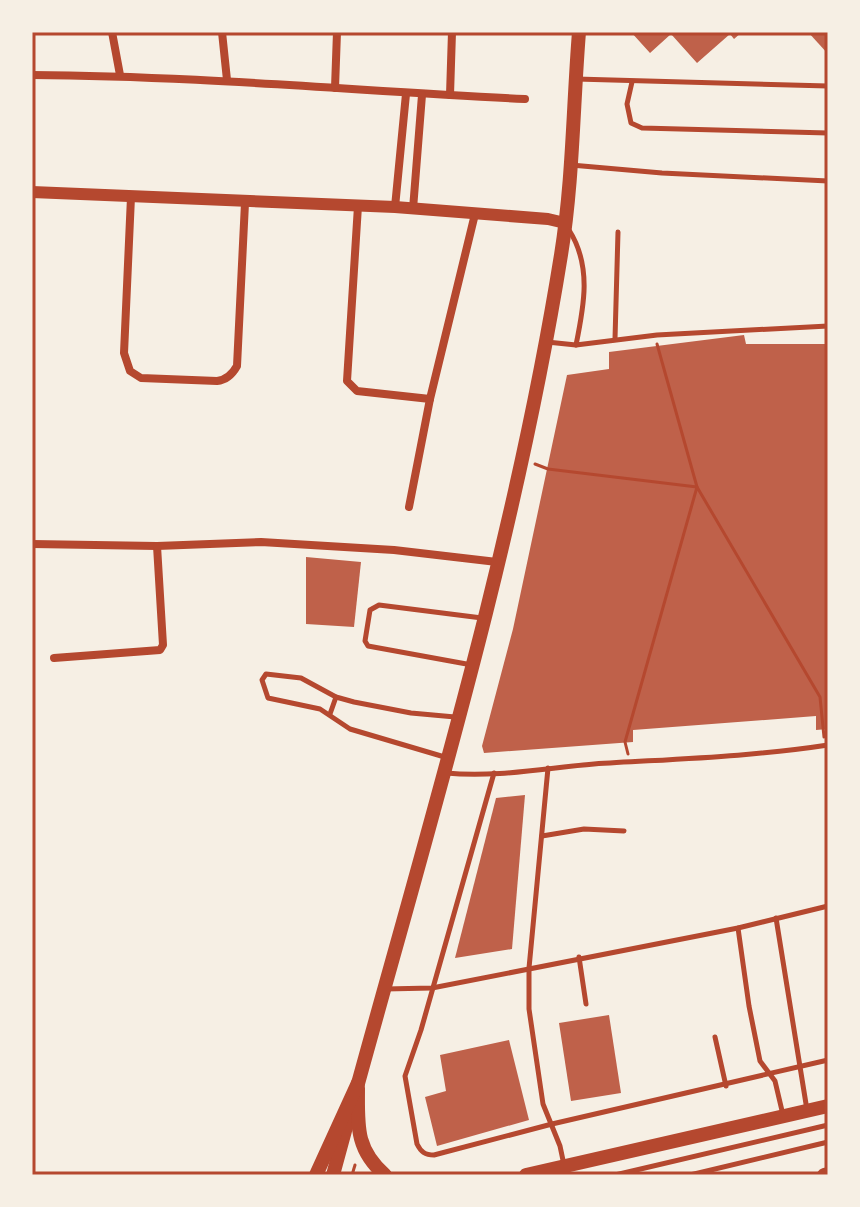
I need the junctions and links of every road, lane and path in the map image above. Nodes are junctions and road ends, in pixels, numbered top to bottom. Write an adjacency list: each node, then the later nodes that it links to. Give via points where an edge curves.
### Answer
1 (112, 32): 7 (street)
2 (222, 32): 9 (street)
3 (337, 32): 12 (street)
4 (452, 32): 15 (street)
5 (579, 32): 8 (main road)
6 (32, 75): 7 (street)
7 (120, 75): 9 (street)
8 (575, 79): 10 (lane); 18 (main road)
9 (227, 80): 12 (street)
10 (632, 82): 11 (lane); 17 (lane, via 627,113 631,123 642,128)
11 (828, 86)
12 (335, 88): 13 (street)
13 (406, 94): 14 (street); 24 (street)
14 (422, 95): 15 (street); 25 (street)
15 (450, 95): 16 (street)
16 (525, 99)
17 (828, 133)
18 (570, 165): 19 (lane); 27 (main road)
19 (828, 181)
20 (32, 192): 21 (street)
21 (131, 197): 22 (street); 22 (street, via 124,353 130,371 141,378 217,381 234,372)
22 (245, 203): 23 (street)
23 (358, 206): 24 (street); 34 (street, via 347,381 357,391)
24 (395, 207): 25 (street)
25 (413, 209): 26 (street)
26 (475, 214): 27 (street); 34 (street)
27 (565, 223): 32 (main road); 33 (lane, via 585,277)
28 (618, 232): 31 (lane)
29 (828, 326): 30 (lane)
30 (657, 335): 31 (lane); 36 (path)
31 (615, 339): 33 (lane)
32 (546, 342): 33 (lane); 35 (main road)
33 (576, 345)
34 (430, 399): 37 (street)
35 (521, 457): 36 (path, via 548,469); 40 (main road)
36 (697, 487): 47 (path, via 820,697); 48 (path, via 625,742)
37 (409, 507)
38 (32, 544): 39 (street)
39 (157, 546): 40 (street, via 261,542); 42 (street, via 163,645 155,652)
40 (497, 562): 41 (main road)
41 (484, 619): 43 (main road); 43 (lane, via 379,605 370,610 368,646)
42 (54, 658)
43 (473, 665): 46 (main road)
44 (336, 697): 45 (lane); 45 (lane, via 301,678 263,676 268,698); 46 (lane)
45 (330, 714): 49 (lane, via 350,729)
46 (460, 718): 49 (main road)
47 (827, 745): 48 (lane, via 712,759)
48 (630, 762): 50 (lane)
49 (448, 766): 51 (lane); 60 (main road)
50 (548, 768): 51 (lane); 53 (lane)
51 (494, 773): 59 (lane)
52 (624, 831): 53 (lane, via 584,829)
53 (542, 836): 58 (lane)
54 (828, 906): 55 (lane)
55 (776, 918): 56 (lane); 64 (lane)
56 (738, 928): 57 (lane); 65 (lane, via 760,1061)
57 (579, 957): 58 (lane); 61 (lane)
58 (529, 968): 59 (lane); 71 (lane, via 529,1009 543,1104)
59 (432, 988): 60 (lane); 71 (lane, via 404,1083 421,1151 434,1155)
60 (384, 989): 66 (main road)
61 (586, 1004)
62 (715, 1037): 67 (lane)
63 (828, 1060): 64 (lane)
64 (799, 1069): 65 (lane); 69 (lane)
65 (768, 1074): 67 (lane); 70 (lane, via 775,1081)
66 (358, 1083): 76 (main road); 77 (main road); 79 (main road, via 360,1140 372,1164)
67 (726, 1086): 71 (lane)
68 (828, 1106): 69 (main road)
69 (807, 1110): 70 (main road)
70 (783, 1116): 75 (main road)
71 (552, 1124): 75 (lane)
72 (828, 1125): 81 (lane)
73 (828, 1142): 82 (lane)
74 (358, 1157): 78 (path)
75 (564, 1166): 80 (main road)
76 (316, 1175)
77 (333, 1175)
78 (352, 1175)
79 (385, 1175)
80 (526, 1175)
81 (615, 1175)
82 (690, 1175)

